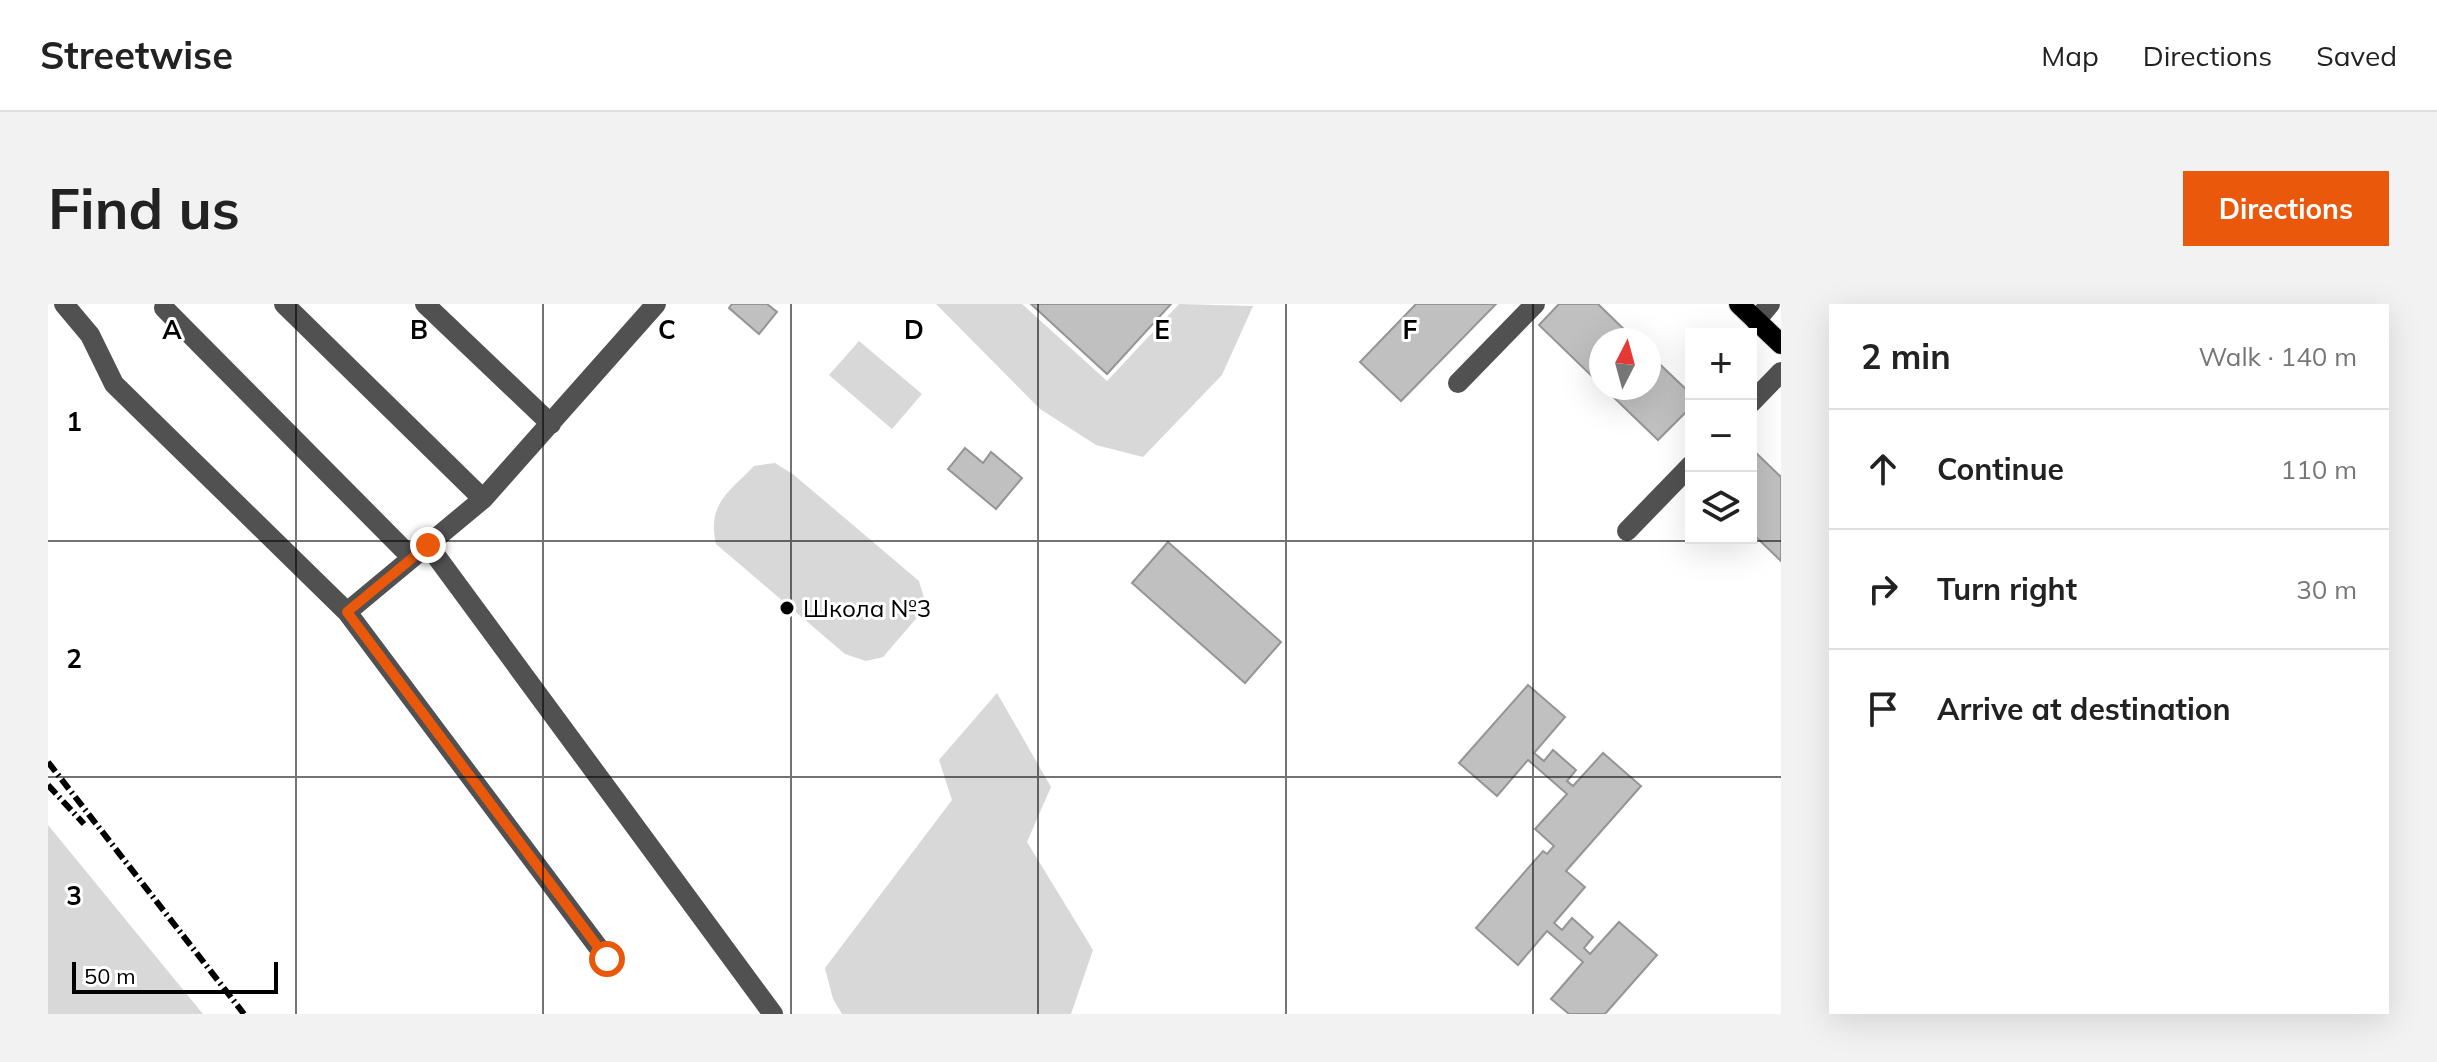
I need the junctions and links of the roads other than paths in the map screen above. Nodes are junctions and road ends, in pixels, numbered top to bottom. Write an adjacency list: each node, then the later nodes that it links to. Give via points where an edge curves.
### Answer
1 (64, 304): 19 (street, via 90,335 114,384)
2 (284, 304): 16 (street)
3 (425, 304): 14 (street)
4 (656, 304): 14 (street)
5 (1535, 304): 12 (street)
6 (1739, 304): 9 (main road)
7 (1770, 304): 9 (street)
8 (164, 308): 18 (street)
9 (1756, 321): 10 (main road)
10 (1781, 344)
11 (1781, 372): 13 (street)
12 (1458, 383)
13 (1754, 400)
14 (551, 424): 16 (street)
15 (1685, 471): 17 (street)
16 (483, 499): 18 (street)
17 (1627, 531)
18 (420, 551): 19 (street); 21 (street)
19 (347, 612): 20 (street)
20 (607, 959)
21 (773, 1014)

